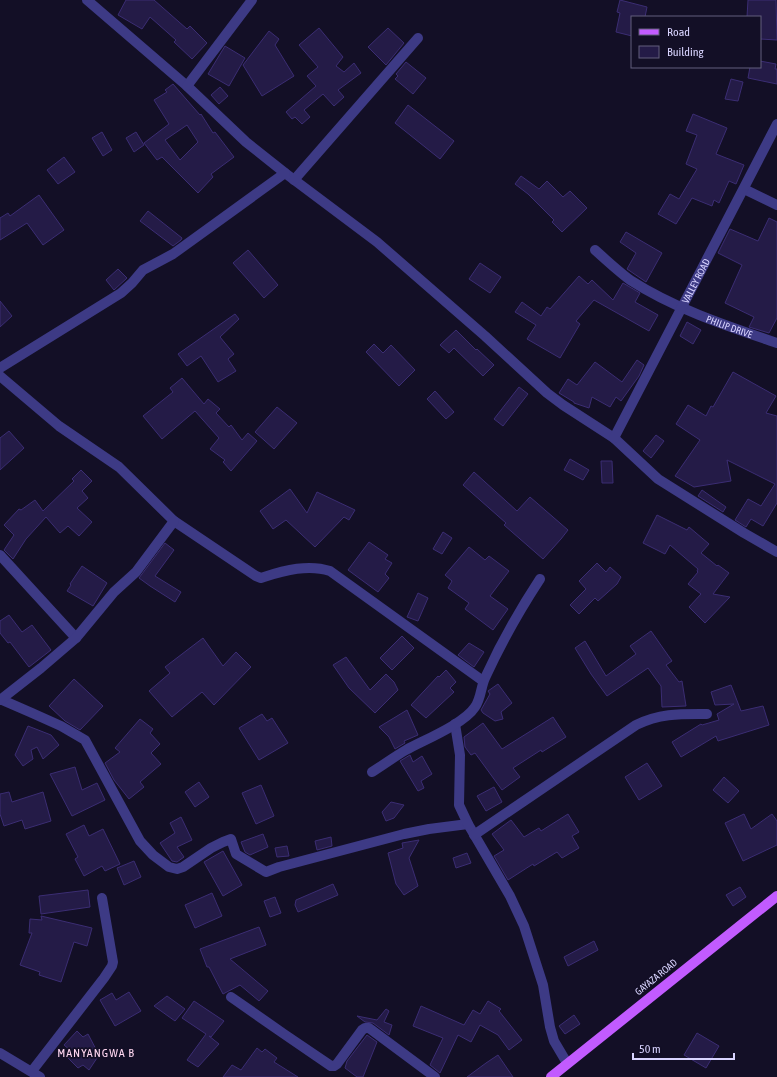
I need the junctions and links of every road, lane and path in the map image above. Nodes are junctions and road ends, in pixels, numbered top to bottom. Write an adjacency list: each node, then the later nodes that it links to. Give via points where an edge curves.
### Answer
1 (87, 0): 4 (street)
2 (252, 0): 4 (street)
3 (418, 38): 7 (street)
4 (187, 86): 6 (street, via 246,142)
5 (777, 124): 8 (street, VALLEY ROAD)
6 (285, 173): 7 (street); 13 (street, via 173,254 143,270 121,293)
7 (294, 180): 15 (street, via 377,242 547,393)
8 (744, 189): 9 (street); 11 (street, VALLEY ROAD)
9 (777, 205)
10 (595, 250): 11 (street, PHILIP DRIVE, via 628,279)
11 (682, 308): 12 (street, PHILIP DRIVE); 15 (street, VALLEY ROAD)
12 (777, 343)
13 (0, 368)
14 (0, 376): 16 (street, via 59,426 119,466)
15 (614, 438): 17 (street, via 658,479)
16 (174, 521): 20 (street, via 136,572 114,592); 21 (street, via 261,578 292,569 330,571)
17 (777, 552)
18 (0, 555): 20 (street)
19 (540, 579): 21 (street, via 515,618)
20 (76, 638): 22 (street)
21 (483, 681): 24 (street, via 476,706)
22 (0, 699): 26 (street, via 85,740 140,841 153,855 173,868 183,867 211,848 231,839 236,854 266,872 279,866 429,828)
23 (707, 714): 27 (street, via 669,714 636,725)
24 (455, 724): 25 (street, via 404,751); 26 (street, via 460,755 459,806)
25 (372, 772)
26 (468, 824): 27 (street)
27 (474, 835): 32 (street, via 510,896 524,926 543,985 554,1041)
28 (777, 896): 32 (main road, GAYAZA ROAD)
29 (102, 898): 33 (street, via 112,966)
30 (231, 996): 34 (street, via 331,1066 337,1064 362,1030 369,1028)
31 (0, 1053): 33 (street)
32 (567, 1063): 35 (main road, GAYAZA ROAD)
33 (36, 1074)
34 (435, 1077)
35 (551, 1077)

